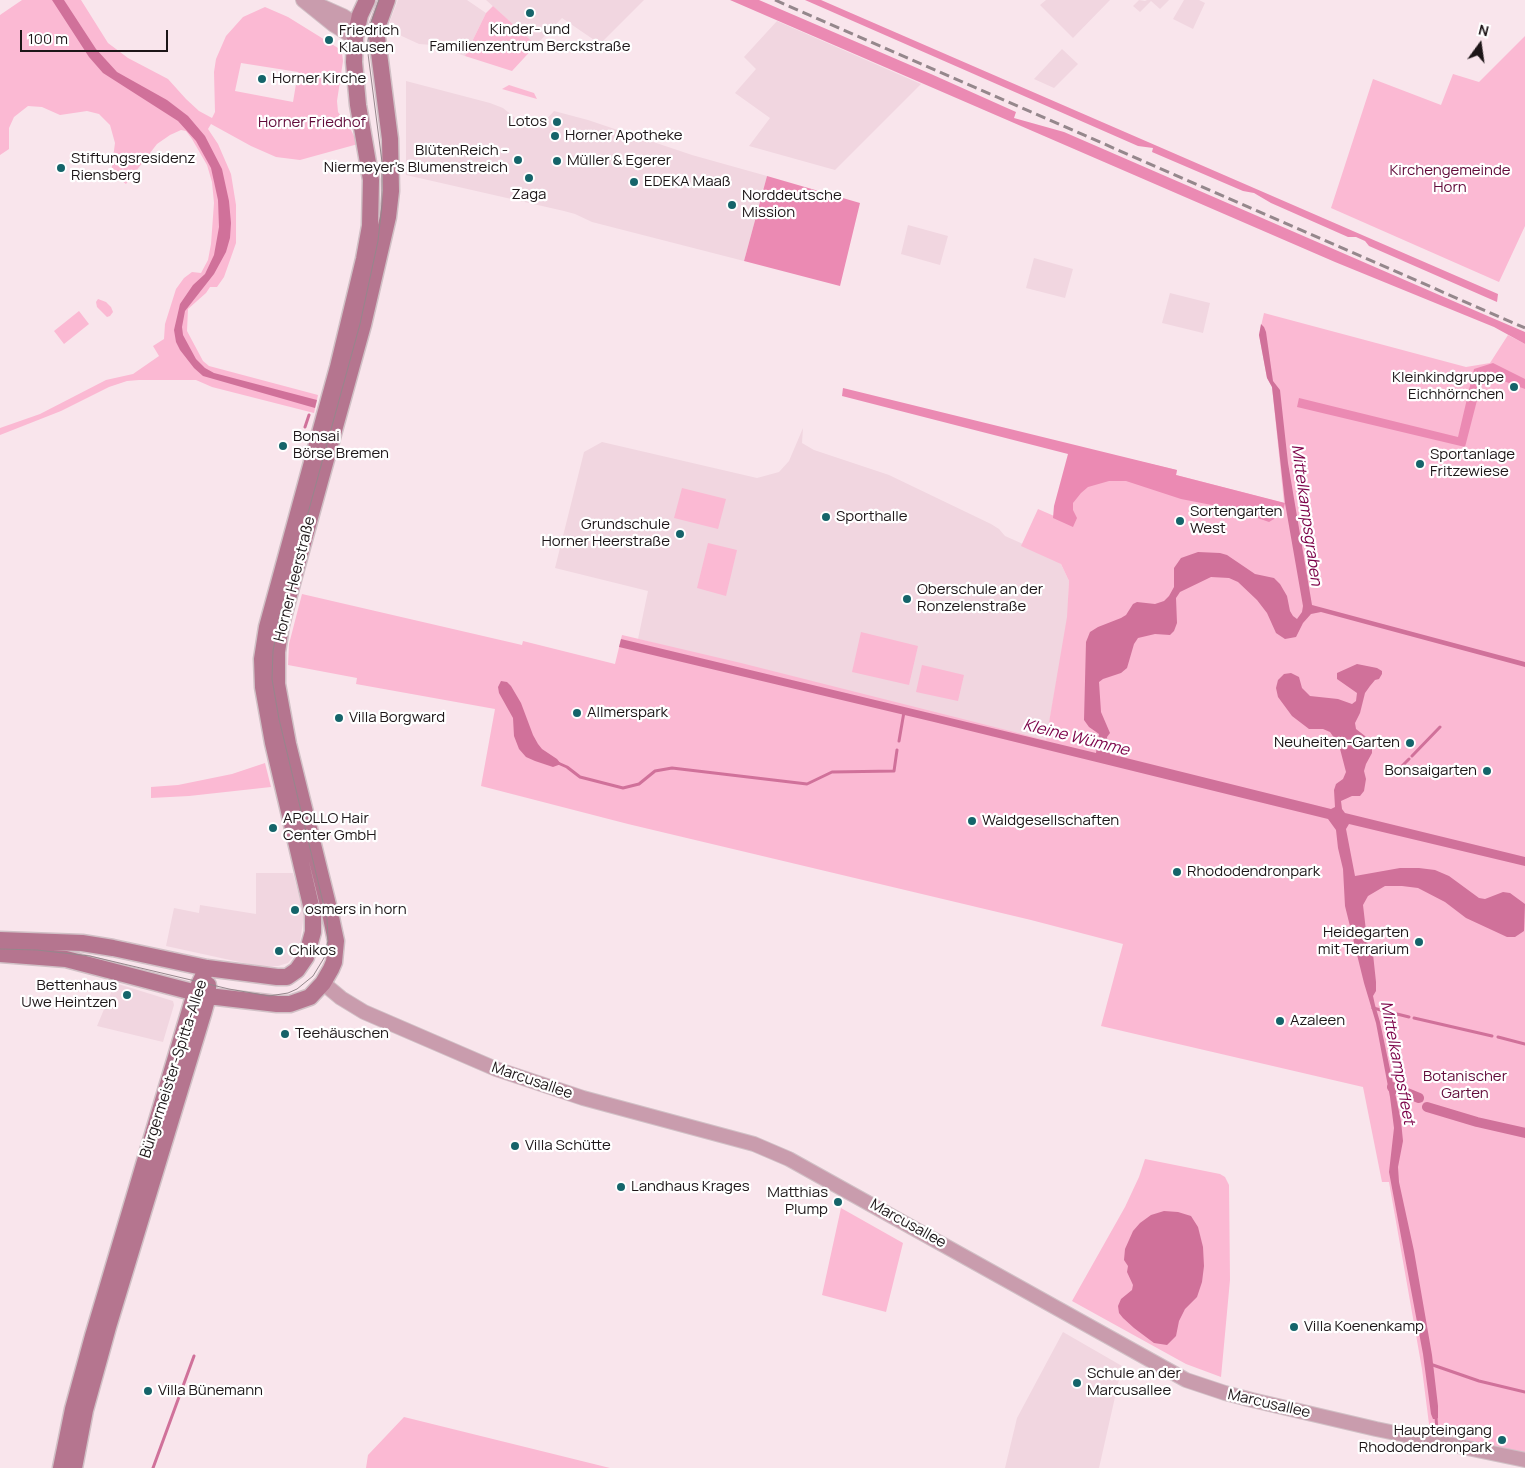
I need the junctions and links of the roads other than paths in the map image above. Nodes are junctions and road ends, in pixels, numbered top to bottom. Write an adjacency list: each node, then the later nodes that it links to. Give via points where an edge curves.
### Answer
1 (303, 0): 5 (street, via 328,20)
2 (310, 0): 5 (street, via 343,16)
3 (367, 0): 5 (main road, Horner Heerstraße)
4 (387, 0): 6 (main road, Horner Heerstraße)
5 (356, 32): 6 (main road); 7 (main road); 11 (main road, Horner Heerstraße, via 354,78 372,180 370,226 338,367 267,627 262,659 263,687 272,733 314,923 311,944)
6 (377, 37): 7 (main road, Horner Heerstraße)
7 (379, 53): 13 (main road, Horner Heerstraße, via 390,139 388,217 363,325 281,625 278,652 277,684 288,744 336,941 334,962)
8 (0, 940): 10 (main road, via 82,943)
9 (0, 954): 14 (main road, Horner Heerstraße, via 66,959)
10 (207, 968): 12 (main road); 14 (main road, Bürgermeister-Spitta-Allee)
11 (296, 970): 12 (main road, via 286,977 277,978); 13 (main road, Marcusallee)
12 (237, 973): 15 (main road, via 223,983)
13 (323, 983): 15 (main road, Horner Heerstraße, via 310,996 290,1004); 16 (street, Marcusallee, via 364,1012 496,1069 583,1098 754,1144 789,1159 1186,1380 1243,1398)
14 (202, 994): 15 (main road, Horner Heerstraße); 17 (main road, Bürgermeister-Spitta-Allee, via 93,1336); 18 (main road, Bürgermeister-Spitta-Allee, via 85,1410)
15 (225, 998)
16 (1525, 1460)
17 (61, 1468)
18 (74, 1468)

